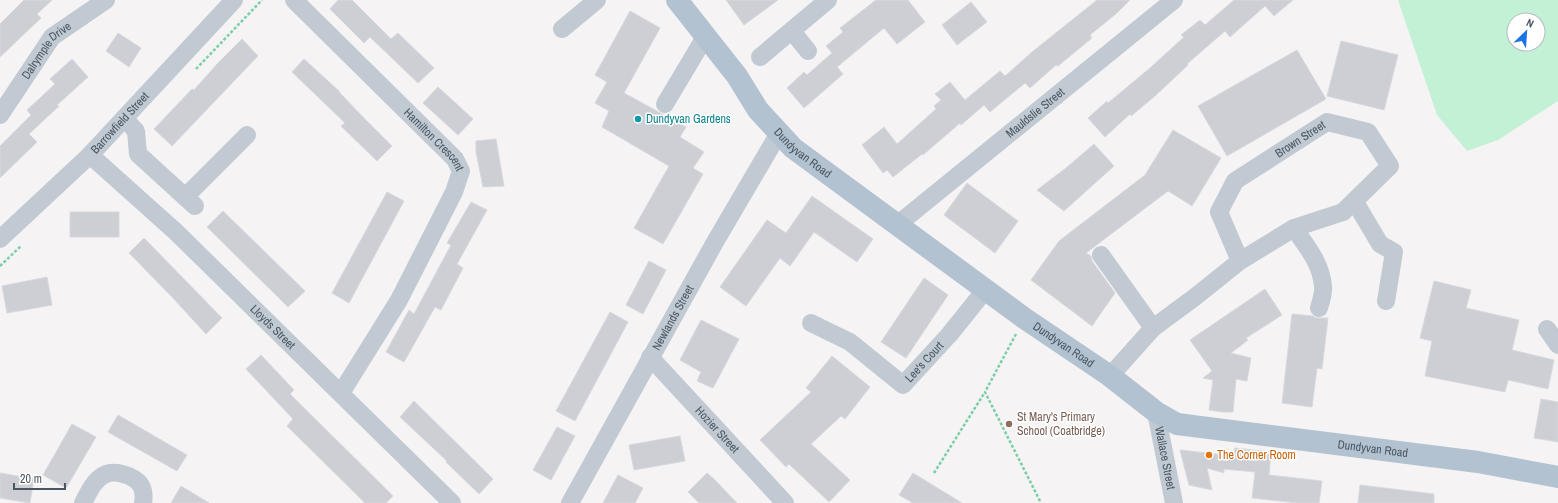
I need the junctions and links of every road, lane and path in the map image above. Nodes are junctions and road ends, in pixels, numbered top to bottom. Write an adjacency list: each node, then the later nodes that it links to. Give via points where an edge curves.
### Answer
1 (106, 0): 14 (street, Dalrymple Drive, via 52,37)
2 (234, 0): 15 (street, Barrowfield Street)
3 (294, 0): 36 (street, Hamilton Crescent, via 456,159 461,171 454,192 399,300)
4 (597, 0): 8 (street)
5 (677, 0): 10 (main road, Dundyvan Road)
6 (828, 0): 9 (street)
7 (1174, 0): 20 (street, Mauldslie Street)
8 (562, 29)
9 (792, 31): 11 (street); 12 (street)
10 (705, 37): 13 (street); 16 (main road, Dundyvan Road, via 737,76 758,110)
11 (808, 51)
12 (760, 57)
13 (665, 104)
14 (0, 115)
15 (124, 118): 17 (street, via 136,131 138,154 190,202); 18 (street, Barrowfield Street)
16 (779, 133): 20 (main road, Dundyvan Road, via 793,148); 33 (street, Newlands Street)
17 (247, 134)
18 (90, 155): 22 (street, Barrowfield Street); 36 (street, Lloyds Street, via 176,232)
19 (1355, 202): 21 (street, Brown Street, via 1343,212); 24 (street, Brown Street, via 1390,166 1368,132 1327,122 1235,181 1219,212); 26 (street, via 1380,244 1394,252)
20 (897, 225): 25 (main road, Dundyvan Road)
21 (1294, 228): 24 (street, Brown Street); 27 (street, via 1315,258 1320,271 1323,287)
22 (0, 239)
23 (1101, 255): 30 (street)
24 (1240, 261): 30 (street, Brown Street)
25 (986, 289): 28 (main road, Dundyvan Road); 29 (street, Lee's Court, via 949,335 903,385 850,342)
26 (1386, 301)
27 (1319, 308)
28 (1024, 318): 34 (main road, Dundyvan Road); 35 (path)
29 (811, 323)
30 (1153, 328): 34 (street, Brown Street)
31 (1547, 329): 32 (street)
32 (1558, 346)
33 (650, 357): 43 (street, Newlands Street); 44 (street, Hozier Street)
34 (1110, 376): 37 (main road, Dundyvan Road)
35 (985, 392): 38 (path); 45 (path)
36 (342, 393): 42 (street, Lloyds Street)
37 (1156, 412): 39 (main road, Dundyvan Road, via 1177,424 1478,462); 46 (street, Wallace Street)
38 (934, 473)
39 (1558, 477)
40 (83, 503): 41 (street, via 95,482 106,474 117,471 141,485)
41 (143, 503)
42 (452, 503)
43 (570, 503)
44 (785, 503)
45 (1041, 503)
46 (1174, 503)

